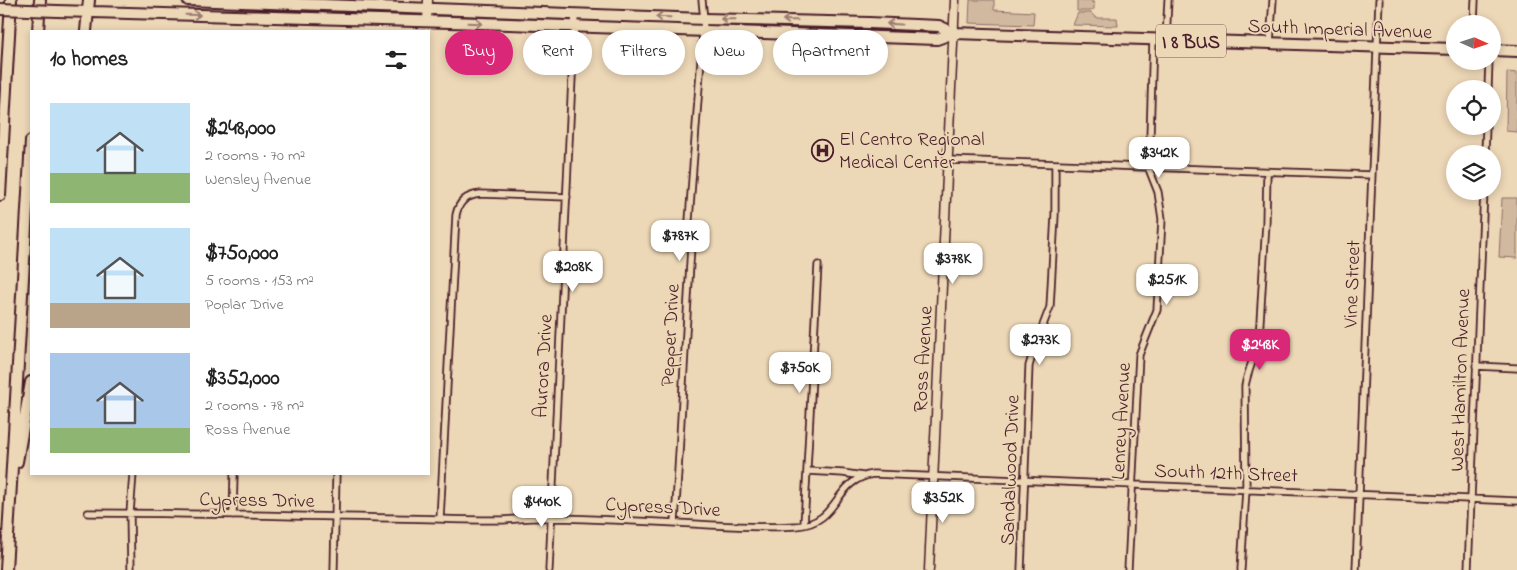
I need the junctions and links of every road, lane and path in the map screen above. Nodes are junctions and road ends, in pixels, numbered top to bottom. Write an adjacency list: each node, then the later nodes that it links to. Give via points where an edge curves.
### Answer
1 (11, 0): 36 (highway)
2 (40, 0): 20 (highway)
3 (89, 0): 13 (highway)
4 (188, 0): 11 (highway, South Imperial Avenue / I 8 BUS)
5 (702, 0): 16 (street, Pepper Drive)
6 (955, 0): 25 (street, Ross Avenue)
7 (1168, 0): 28 (street)
8 (1273, 0): 29 (street)
9 (1379, 0): 30 (street, Vine Street)
10 (1475, 0): 15 (street)
11 (427, 5): 14 (highway, South Imperial Avenue / I 8 BUS); 18 (street)
12 (0, 9): 13 (highway, South Imperial Avenue / I 8 BUS, bridge)
13 (89, 13): 18 (highway, South Imperial Avenue / I 8 BUS, one-way to 18); 21 (highway)
14 (576, 14): 16 (highway, South Imperial Avenue / I 8 BUS, one-way to 14); 19 (street, Aurora Drive)
15 (1474, 15)
16 (704, 19): 17 (highway, South Imperial Avenue / I 8 BUS, one-way to 16); 22 (street, Pepper Drive)
17 (828, 22): 23 (highway); 25 (highway, South Imperial Avenue / I 8 BUS, one-way to 17, via 939,26)
18 (426, 26): 19 (highway, South Imperial Avenue / I 8 BUS, one-way to 19)
19 (575, 26): 24 (highway, South Imperial Avenue / I 8 BUS); 44 (street, Aurora Drive)
20 (38, 30)
21 (86, 30)
22 (703, 30)
23 (828, 30)
24 (695, 31)
25 (954, 33): 26 (highway, South Imperial Avenue / I 8 BUS, via 937,39); 27 (highway, South Imperial Avenue / I 8 BUS); 38 (street, Ross Avenue)
26 (888, 38)
27 (1153, 39): 28 (highway, South Imperial Avenue / I 8 BUS); 40 (street, Lenrey Avenue)
28 (1166, 40): 29 (highway, South Imperial Avenue / I 8 BUS)
29 (1270, 43): 30 (highway, South Imperial Avenue / I 8 BUS)
30 (1377, 47): 31 (highway, South Imperial Avenue / I 8 BUS); 42 (street, Vine Street)
31 (1446, 50)
32 (1501, 50): 33 (highway)
33 (1517, 51)
34 (700, 75): 69 (street, Pepper Drive, via 688,234 691,246)
35 (0, 124): 36 (highway)
36 (3, 138): 43 (highway)
37 (30, 157): 58 (highway)
38 (947, 160): 39 (street); 55 (street, Ross Avenue)
39 (1055, 165): 40 (street); 56 (street, Sandalwood Drive, via 1050,307 1029,366)
40 (1149, 169): 41 (street); 57 (street, Lenrey Avenue, via 1158,192 1162,219 1158,301 1139,355)
41 (1267, 172): 42 (street); 59 (street, via 1259,338 1245,386)
42 (1372, 175): 60 (street, Vine Street)
43 (0, 195)
44 (567, 197): 67 (street, Aurora Drive); 68 (street, via 480,194 463,199 458,205)
45 (1484, 200): 47 (street, West Hamilton Avenue)
46 (818, 265): 50 (street)
47 (1476, 366): 48 (street); 61 (street, West Hamilton Avenue)
48 (1517, 368)
49 (30, 389): 58 (highway)
50 (806, 471): 54 (street); 70 (street)
51 (133, 475): 64 (street)
52 (234, 475): 65 (street)
53 (336, 475): 66 (street)
54 (863, 476): 55 (street); 70 (street, Cypress Drive, via 843,490 832,510)
55 (934, 476): 56 (street, South 12th Street); 75 (street, Ross Avenue)
56 (1025, 480): 57 (street, South 12th Street); 76 (street, Sandalwood Drive)
57 (1132, 485): 59 (street, South 12th Street); 77 (street, Lenrey Avenue)
58 (11, 488): 71 (highway)
59 (1246, 489): 60 (street, South 12th Street); 78 (street)
60 (1359, 494): 61 (street, South 12th Street); 79 (street, Vine Street)
61 (1471, 499): 62 (street, South 12th Street); 80 (street, West Hamilton Avenue)
62 (1517, 501)
63 (88, 513): 64 (street, Cypress Drive)
64 (130, 513): 65 (street, Cypress Drive); 72 (street)
65 (233, 515): 66 (street, Cypress Drive)
66 (335, 516): 68 (street, Cypress Drive); 73 (street)
67 (551, 518): 68 (street, Cypress Drive); 69 (street, Cypress Drive); 74 (street, Aurora Drive)
68 (440, 519)
69 (675, 523): 70 (street, Cypress Drive)
70 (804, 524)
71 (6, 570)
72 (131, 570)
73 (334, 570)
74 (549, 570)
75 (929, 570)
76 (1021, 570)
77 (1128, 570)
78 (1241, 570)
79 (1356, 570)
80 (1468, 570)

